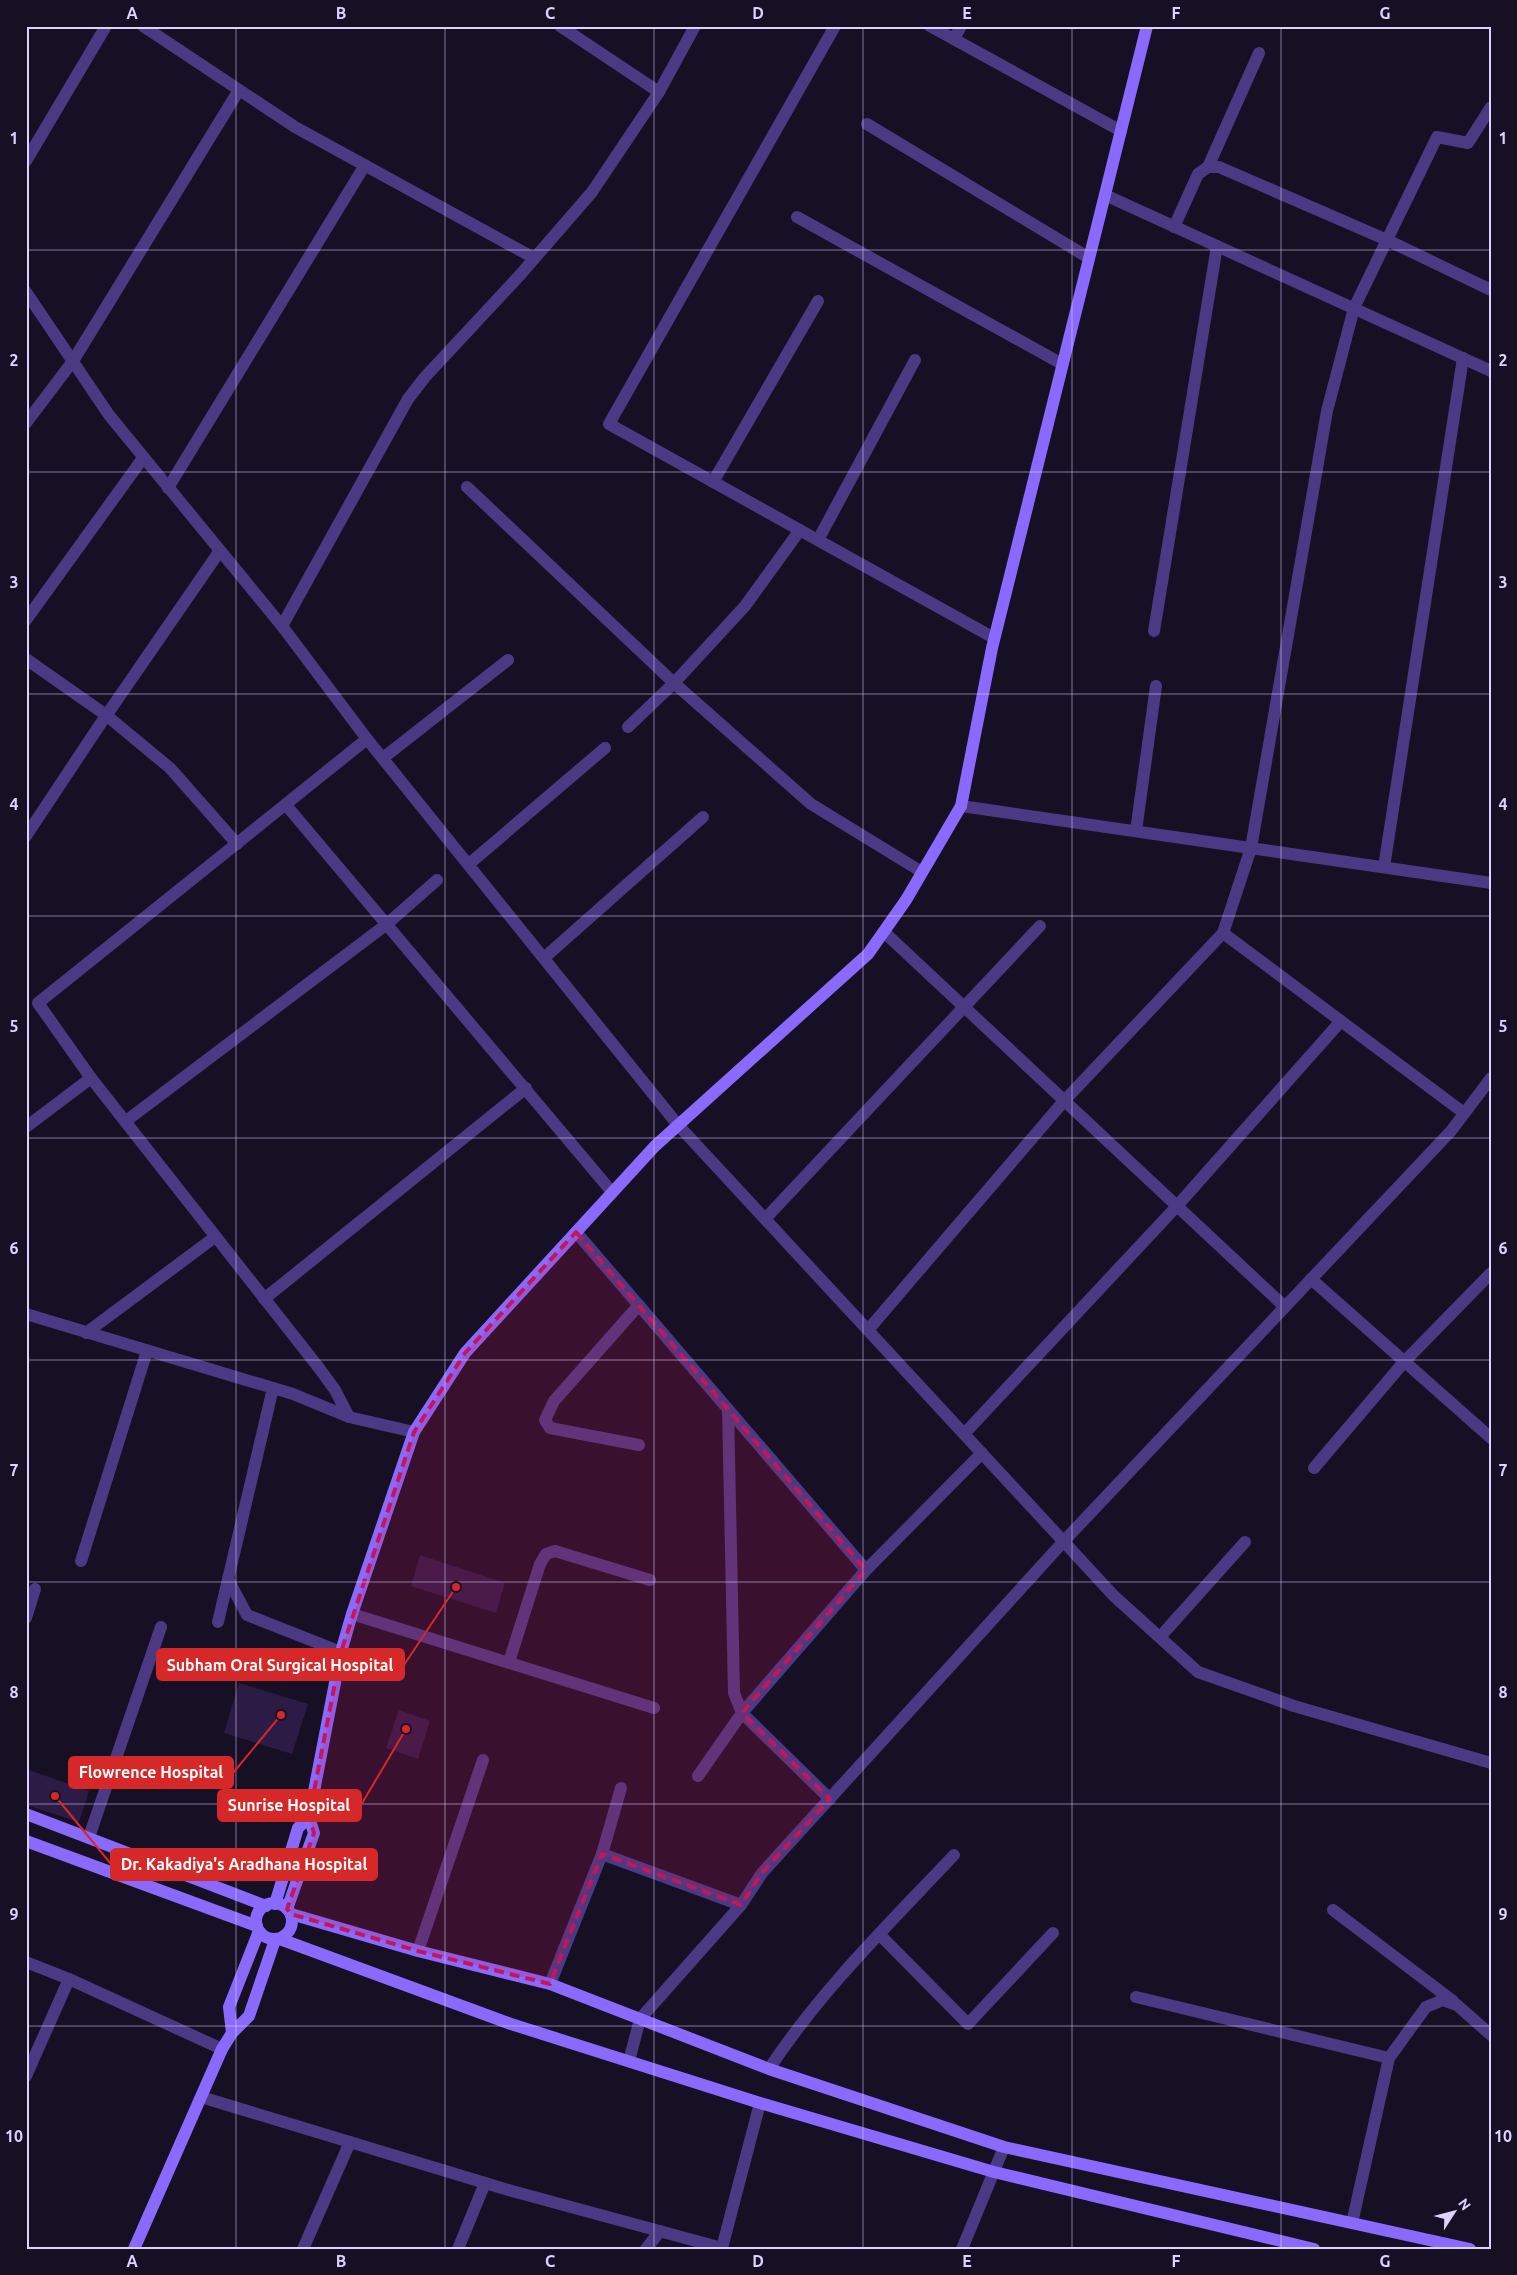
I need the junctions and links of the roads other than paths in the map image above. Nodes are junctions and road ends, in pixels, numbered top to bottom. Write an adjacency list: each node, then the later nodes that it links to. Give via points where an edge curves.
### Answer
1 (106, 26): 16 (street)
2 (144, 26): 11 (street)
3 (560, 26): 12 (street)
4 (695, 26): 12 (street)
5 (835, 26): 37 (street, via 609,424)
6 (930, 26): 9 (street)
7 (961, 26): 9 (street)
8 (1147, 26): 15 (street)
9 (954, 39): 15 (street)
10 (1260, 53): 18 (street)
11 (239, 90): 17 (street, via 295,127); 32 (street)
12 (659, 92): 24 (street, via 592,192)
13 (1491, 107): 22 (street, via 1468,143 1437,137)
14 (867, 124): 25 (street)
15 (1121, 131): 19 (street)
16 (26, 161)
17 (365, 165): 24 (street); 39 (street)
18 (1208, 167): 21 (street, via 1198,174); 22 (street, via 1219,167)
19 (1105, 195): 21 (street); 25 (street)
20 (797, 217): 33 (street)
21 (1174, 227): 23 (street)
22 (1387, 240): 26 (street); 29 (street)
23 (1217, 246): 29 (street); 45 (street)
24 (534, 258): 44 (street, via 408,399)
25 (1089, 258): 33 (street)
26 (1491, 290)
27 (26, 292): 32 (street)
28 (818, 301): 37 (street)
29 (1354, 308): 30 (street); 62 (street, via 1327,411)
30 (1463, 358): 34 (street); 64 (street)
31 (915, 360): 41 (street)
32 (73, 361): 35 (street); 36 (street, via 109,415)
33 (1062, 364): 46 (street)
34 (1491, 370)
35 (26, 423)
36 (144, 458): 39 (street); 43 (street)
37 (714, 482): 40 (street)
38 (467, 487): 49 (street)
39 (168, 488): 42 (street)
40 (800, 530): 41 (street); 49 (street, via 744,606)
41 (818, 540): 46 (street)
42 (219, 552): 44 (street); 51 (street)
43 (26, 620)
44 (282, 626): 53 (street)
45 (1154, 631)
46 (994, 638): 57 (street)
47 (26, 659): 51 (street)
48 (508, 660): 55 (street)
49 (674, 683): 52 (street); 65 (street, via 811,804)
50 (1156, 686): 59 (street)
51 (106, 715): 60 (street); 61 (street, via 170,768)
52 (628, 727)
53 (367, 739): 55 (street); 56 (street)
54 (605, 748): 63 (street)
55 (384, 758): 63 (street)
56 (286, 805): 61 (street); 68 (street)
57 (961, 806): 59 (street); 65 (street)
58 (703, 817): 72 (street)
59 (1136, 831): 62 (street)
60 (26, 836)
61 (237, 844): 75 (street, via 38,1004)
62 (1251, 848): 64 (street); 71 (street)
63 (469, 864): 72 (street)
64 (1384, 867): 67 (street)
65 (922, 872): 70 (street)
66 (437, 880): 68 (street)
67 (1491, 883)
68 (387, 924): 77 (street); 80 (street)
69 (1040, 926): 73 (street)
70 (884, 932): 73 (street); 81 (street, via 868,954)
71 (1223, 933): 74 (street); 78 (street)
72 (544, 958): 81 (street)
73 (963, 1006): 78 (street); 85 (street)
74 (1341, 1021): 79 (street); 84 (street)
75 (91, 1078): 80 (street); 82 (street)
76 (1491, 1078): 79 (street)
77 (526, 1088): 83 (street); 90 (street)
78 (1064, 1101): 84 (street); 94 (street)
79 (1464, 1113): 89 (street, via 1451,1131)
80 (126, 1121): 87 (street)
81 (678, 1125): 83 (street); 85 (street)
82 (26, 1126)
83 (612, 1192): 86 (street)
84 (1177, 1206): 92 (street); 102 (street)
85 (765, 1219): 94 (street)
86 (576, 1232): 91 (street); 101 (street, via 465,1353)
87 (215, 1238): 90 (street); 95 (street)
88 (1491, 1273): 97 (street)
89 (1311, 1279): 92 (street); 97 (street)
90 (264, 1299): 100 (street, via 335,1390)
91 (639, 1306): 99 (street); 104 (street, via 554,1401 545,1420 550,1428)
92 (1285, 1307): 107 (street)
93 (26, 1314): 95 (street)
94 (868, 1330): 102 (street)
95 (86, 1332): 96 (street)
96 (147, 1351): 98 (street); 109 (street)
97 (1404, 1362): 103 (street); 106 (street)
98 (273, 1388): 100 (street); 111 (street)
99 (728, 1409): 110 (street); 122 (street, via 734,1693)
100 (349, 1417): 101 (street)
101 (414, 1432): 114 (street)
102 (964, 1434): 105 (street)
103 (1490, 1436)
104 (639, 1445)
105 (982, 1453): 107 (street); 110 (street)
106 (1314, 1468)
107 (1064, 1541): 118 (street, via 1114,1596); 127 (street)
108 (1245, 1542): 118 (street)
109 (81, 1561)
110 (866, 1570): 122 (street)
111 (228, 1579): 116 (street); 119 (street, via 247,1615)
112 (650, 1580): 120 (street, via 555,1551 546,1554)
113 (35, 1589): 115 (street)
114 (352, 1614): 119 (street); 120 (street)
115 (26, 1618)
116 (218, 1622)
117 (161, 1627): 130 (street)
118 (1160, 1638): 124 (street, via 1198,1672 1294,1706)
119 (342, 1652): 129 (street)
120 (508, 1662): 121 (street)
121 (654, 1708)
122 (742, 1713): 125 (street); 127 (street)
123 (483, 1760): 142 (street)
124 (1491, 1763)
125 (698, 1776)
126 (621, 1788): 132 (street)
127 (830, 1798): 135 (street, via 762,1874)
128 (26, 1814): 130 (street)
129 (309, 1817): 134 (street, via 298,1828); 137 (street, via 314,1833)
130 (89, 1838): 134 (street)
131 (26, 1841): 138 (street)
132 (602, 1854): 135 (street); 145 (street)
133 (954, 1856): 140 (street)
134 (270, 1905): 137 (street); 138 (street, via 258,1915)
135 (741, 1905): 148 (street)
136 (1333, 1910): 147 (street)
137 (289, 1911): 141 (street, via 292,1926 286,1936); 142 (street)
138 (258, 1929): 141 (street, via 269,1939); 149 (street, via 228,2007)
139 (1053, 1933): 140 (street, via 968,2024)
140 (879, 1934): 154 (street, via 806,2017)
141 (278, 1939): 149 (street, via 249,2016); 153 (street, via 511,2024)
142 (418, 1951): 145 (street)
143 (26, 1962): 144 (street)
144 (69, 1979): 151 (street); 155 (street)
145 (550, 1984): 148 (street)
146 (1136, 1997): 152 (street)
147 (1457, 2005): 150 (street); 152 (street, via 1443,2000 1426,2007)
148 (640, 2018): 153 (street); 154 (street)
149 (232, 2033): 151 (street)
150 (1491, 2035)
151 (222, 2049): 156 (street)
152 (1389, 2058): 162 (street)
153 (629, 2061): 157 (street)
154 (769, 2069): 159 (street)
155 (26, 2076)
156 (201, 2097): 158 (street); 165 (street)
157 (760, 2103): 160 (street); 164 (street)
158 (350, 2142): 161 (street); 166 (street)
159 (1004, 2147): 160 (street); 162 (street)
160 (994, 2172): 169 (street); 170 (street)
161 (485, 2183): 163 (street); 167 (street)
162 (1352, 2223): 171 (street)
163 (660, 2232): 164 (street); 168 (street)
164 (723, 2248)
165 (134, 2249)
166 (303, 2249)
167 (458, 2249)
168 (646, 2249)
169 (962, 2249)
170 (1314, 2249)
171 (1470, 2249)

